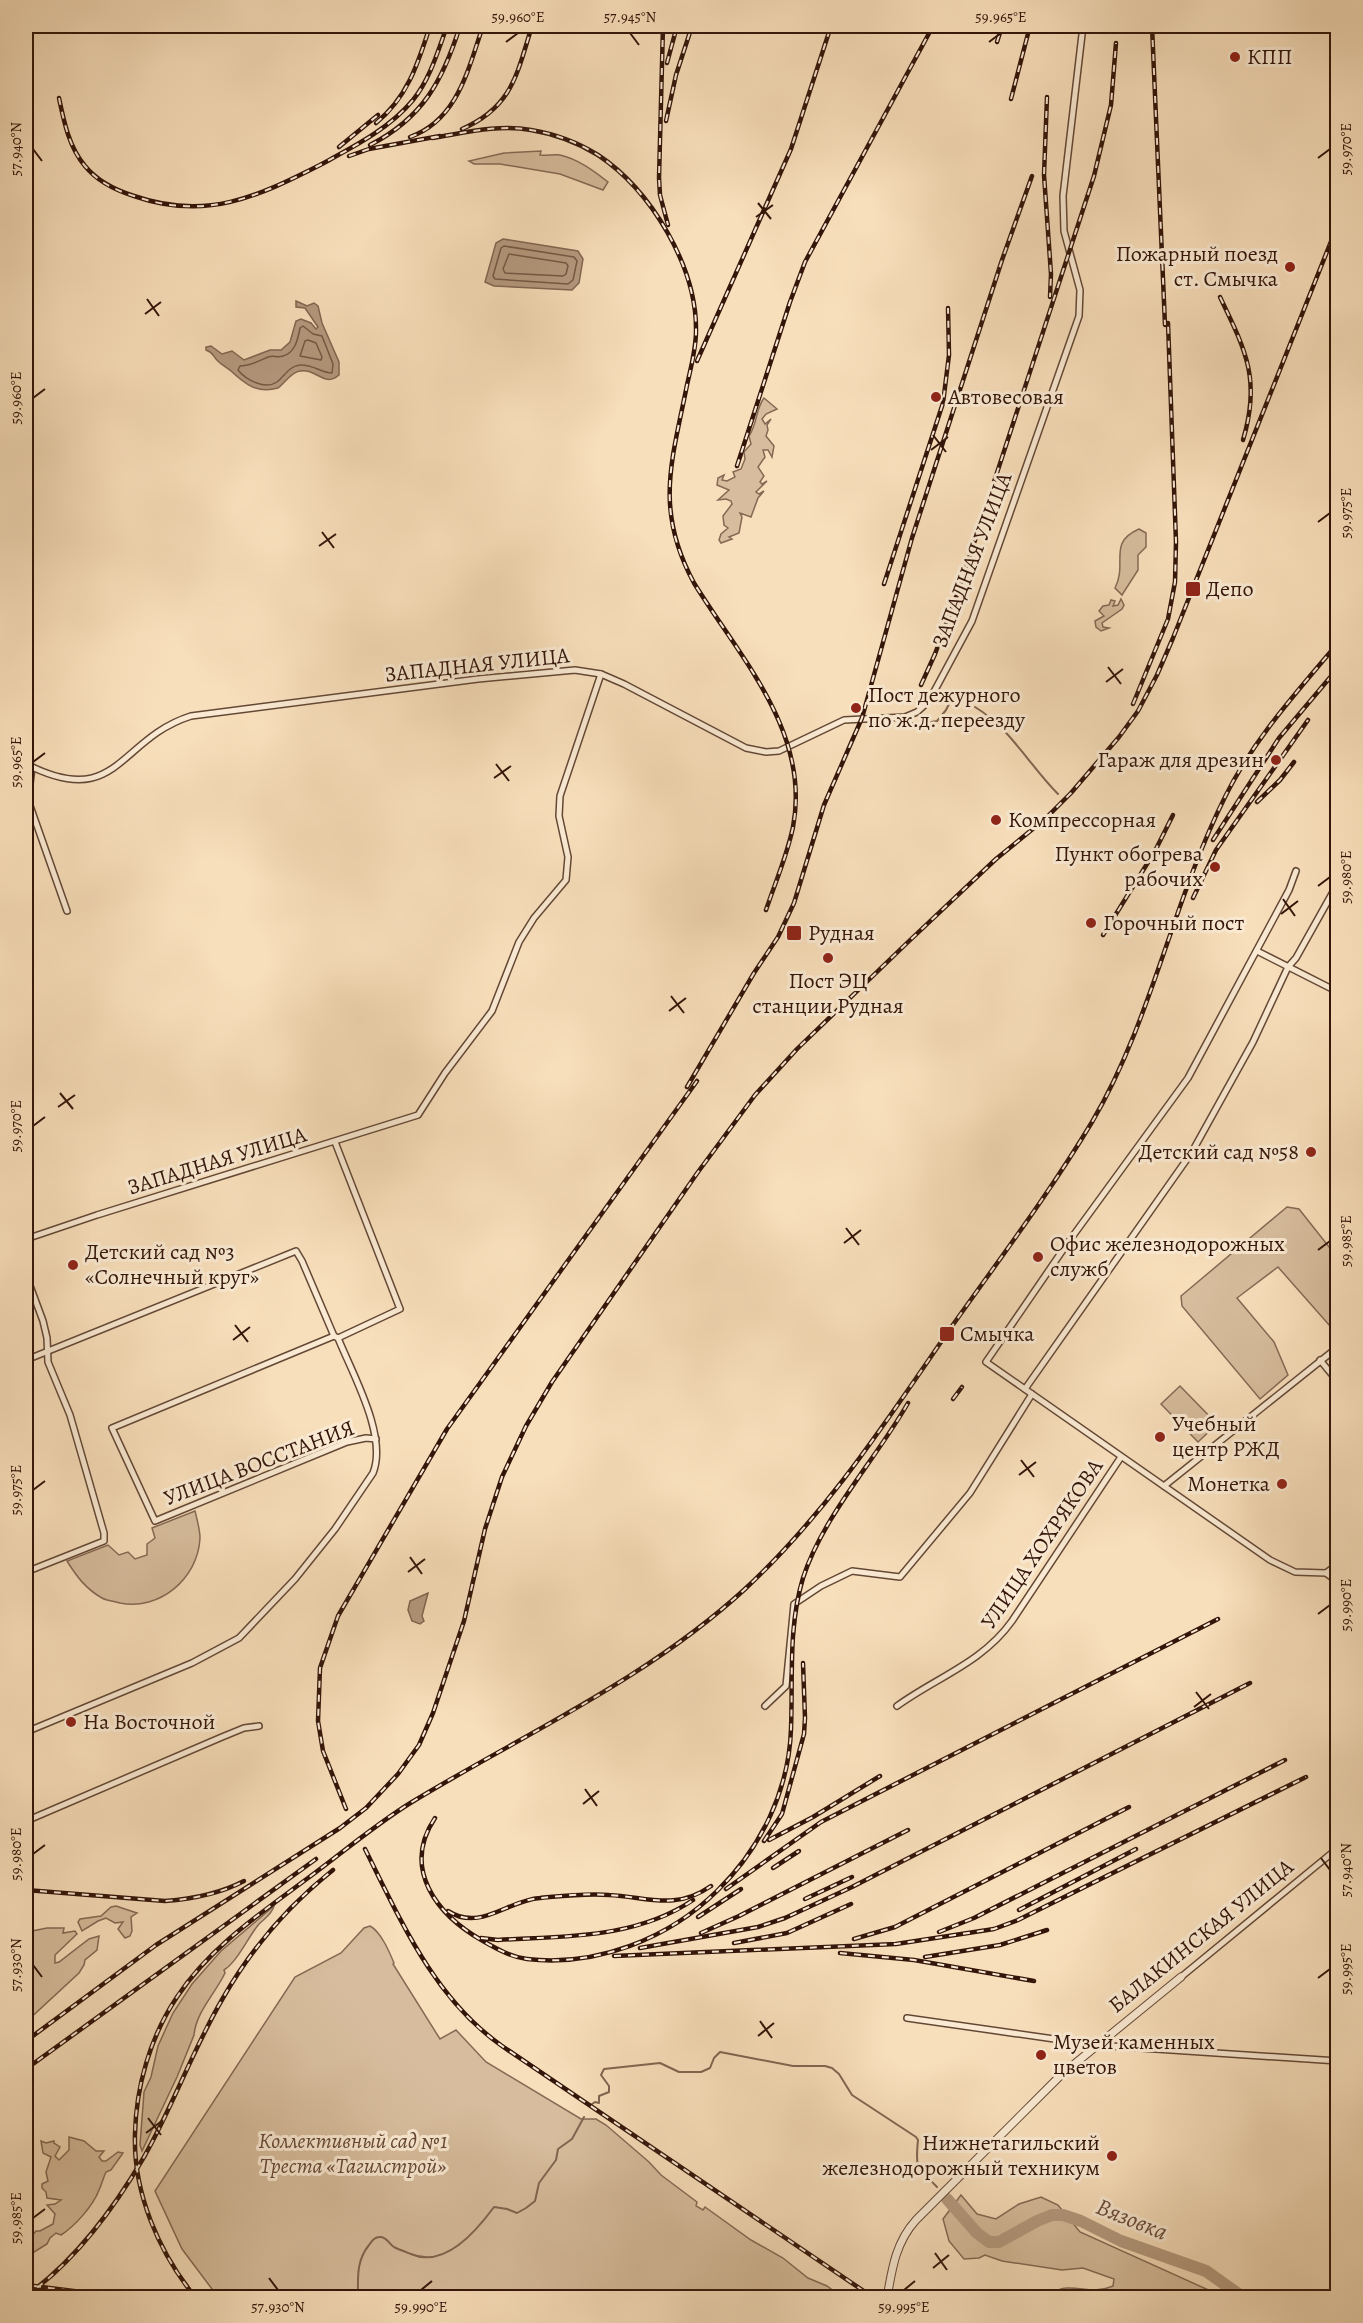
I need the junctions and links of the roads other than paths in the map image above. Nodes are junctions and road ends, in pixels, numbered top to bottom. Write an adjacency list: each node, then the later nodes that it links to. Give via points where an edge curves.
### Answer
1 (1083, 26): 2 (street, ЗАПАДНАЯ УЛИЦА, via 1063,196 1064,231 1080,290 1079,316 975,613 929,700 909,716 844,720 789,748 766,752 747,748)
2 (601, 674): 3 (street, ЗАПАДНАЯ УЛИЦА, via 575,670 478,679 208,713 182,719 164,729 94,778 72,780); 10 (street, ЗАПАДНАЯ УЛИЦА, via 560,796 559,816 568,857 566,879 519,942 492,1011 418,1115)
3 (29, 765): 6 (street, via 28,800)
4 (1296, 871): 7 (street)
5 (1338, 883): 8 (street)
6 (67, 911)
7 (1257, 951): 8 (street); 19 (street, via 1188,1078 986,1362)
8 (1288, 967): 9 (street); 19 (street, via 1253,1042 1192,1152)
9 (1338, 992)
10 (335, 1142): 11 (street, ЗАПАДНАЯ УЛИЦА); 13 (street, via 400,1309)
11 (26, 1239)
12 (26, 1275): 15 (street, via 43,1321)
13 (336, 1337): 15 (street, via 296,1251); 21 (street); 21 (street, УЛИЦА ВОССТАНИЯ, via 112,1428 155,1521 347,1442)
14 (1338, 1347): 17 (street)
15 (46, 1352): 16 (street); 25 (street, via 70,1415 104,1541)
16 (26, 1360)
17 (1320, 1360): 18 (street); 23 (street)
18 (1338, 1382)
19 (1025, 1389): 20 (street)
20 (1032, 1394): 22 (street); 28 (street, via 970,1493 900,1577 852,1571 797,1601 792,1608 786,1686)
21 (376, 1439): 31 (street, via 373,1473 335,1529 295,1579 239,1638 192,1663)
22 (1121, 1457): 23 (street); 29 (street, УЛИЦА ХОХРЯКОВА, via 994,1644)
23 (1164, 1486): 26 (street, via 1270,1560 1295,1572)
24 (1338, 1564): 26 (street)
25 (26, 1572)
26 (1326, 1573): 27 (street)
27 (1338, 1582)
28 (765, 1706)
29 (897, 1706)
30 (259, 1726): 32 (street, via 244,1728)
31 (26, 1732)
32 (26, 1821)
33 (1338, 1848): 34 (street, БАЛАКИНСКАЯ УЛИЦА)
34 (1181, 1977): 36 (street, БАЛАКИНСКАЯ УЛИЦА)
35 (907, 2018): 36 (street)
36 (1096, 2045): 37 (street); 38 (street, БАЛАКИНСКАЯ УЛИЦА, via 1035,2100 906,2231 896,2253)
37 (1338, 2061)
38 (887, 2298)

